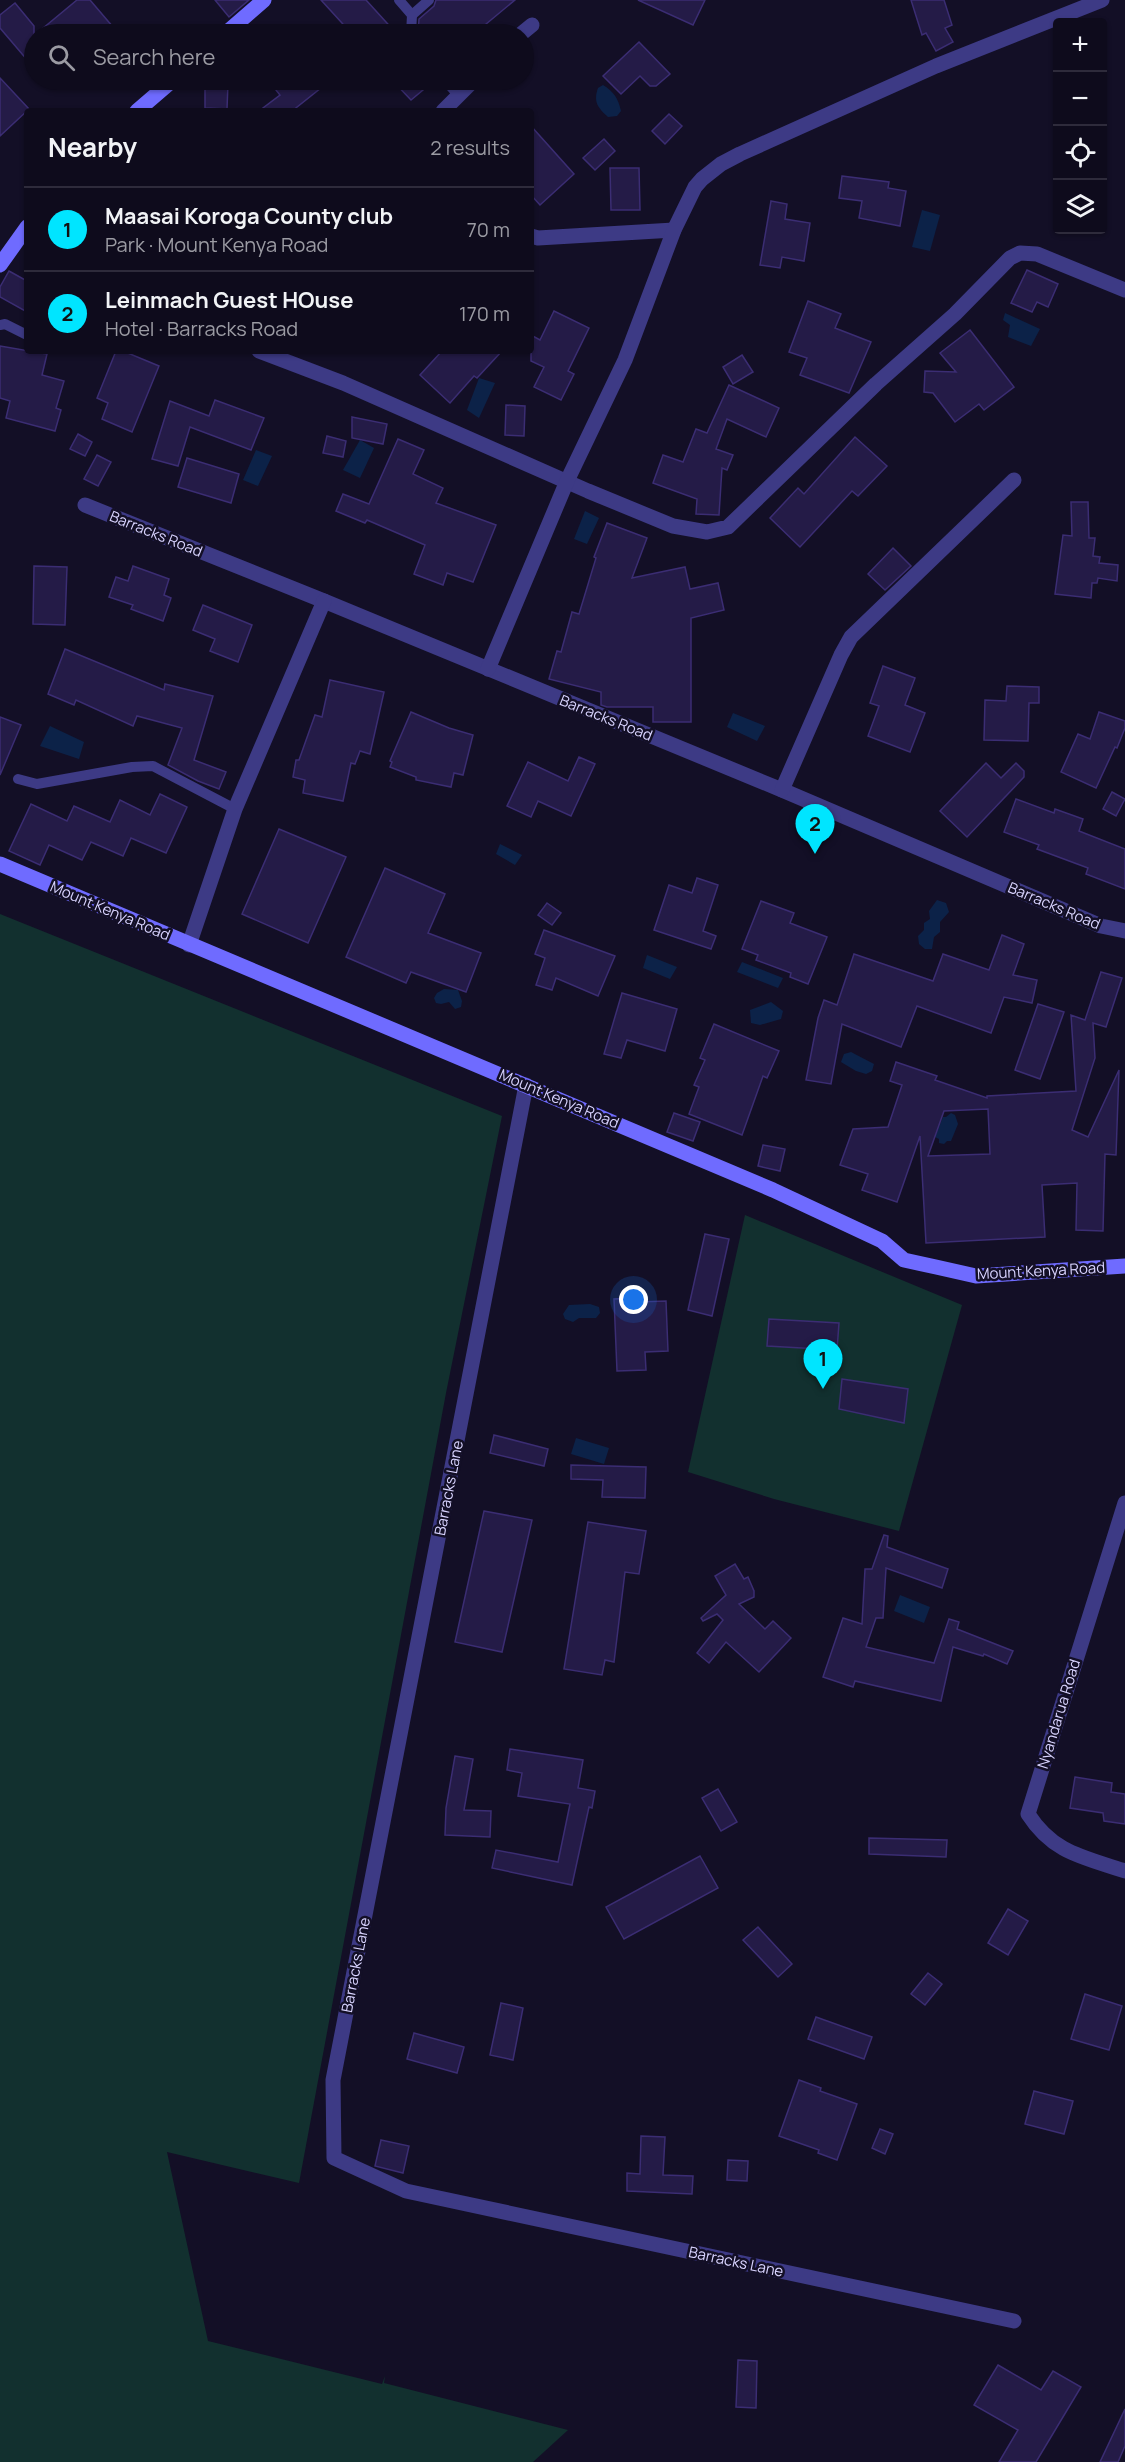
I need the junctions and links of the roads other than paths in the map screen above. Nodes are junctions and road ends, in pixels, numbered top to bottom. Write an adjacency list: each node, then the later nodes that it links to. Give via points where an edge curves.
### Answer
1 (264, 0): 6 (main road)
2 (399, 0): 5 (lane)
3 (429, 0): 5 (lane)
4 (1102, 0): 14 (street, via 936,66 721,164 695,187)
5 (412, 15): 7 (lane)
6 (236, 24)
7 (412, 24)
8 (162, 90): 12 (main road)
9 (454, 90): 11 (lane)
10 (463, 90): 11 (street)
11 (458, 95): 13 (street)
12 (142, 108)
13 (446, 108)
14 (674, 230): 16 (street); 23 (street, via 625,360)
15 (24, 231): 17 (main road)
16 (534, 237)
17 (0, 265)
18 (1125, 290): 23 (street, via 1037,254 1028,252 1010,258 728,527 718,531 673,526)
19 (0, 325): 20 (lane)
20 (24, 334)
21 (267, 354): 23 (street)
22 (1014, 480): 28 (street, via 851,637)
23 (567, 481): 26 (street)
24 (85, 506): 25 (street, Barracks Road)
25 (324, 601): 26 (street, Barracks Road); 29 (street)
26 (488, 669): 28 (street, Barracks Road)
27 (18, 779): 29 (lane, via 37,784 153,766)
28 (782, 790): 31 (street, Barracks Road, via 1092,922)
29 (235, 809): 32 (street)
30 (0, 864): 32 (main road, Mount Kenya Road)
31 (1125, 931)
32 (189, 945): 33 (main road, Mount Kenya Road)
33 (526, 1085): 34 (main road, Mount Kenya Road, via 773,1190 882,1241 904,1260 975,1276); 37 (street, Barracks Lane, via 333,2080 334,2158 406,2191)
34 (1125, 1266)
35 (1125, 1503): 36 (street, Nyandarua Road, via 1028,1814 1039,1832 1062,1849)
36 (1125, 1871)
37 (1014, 2321)

